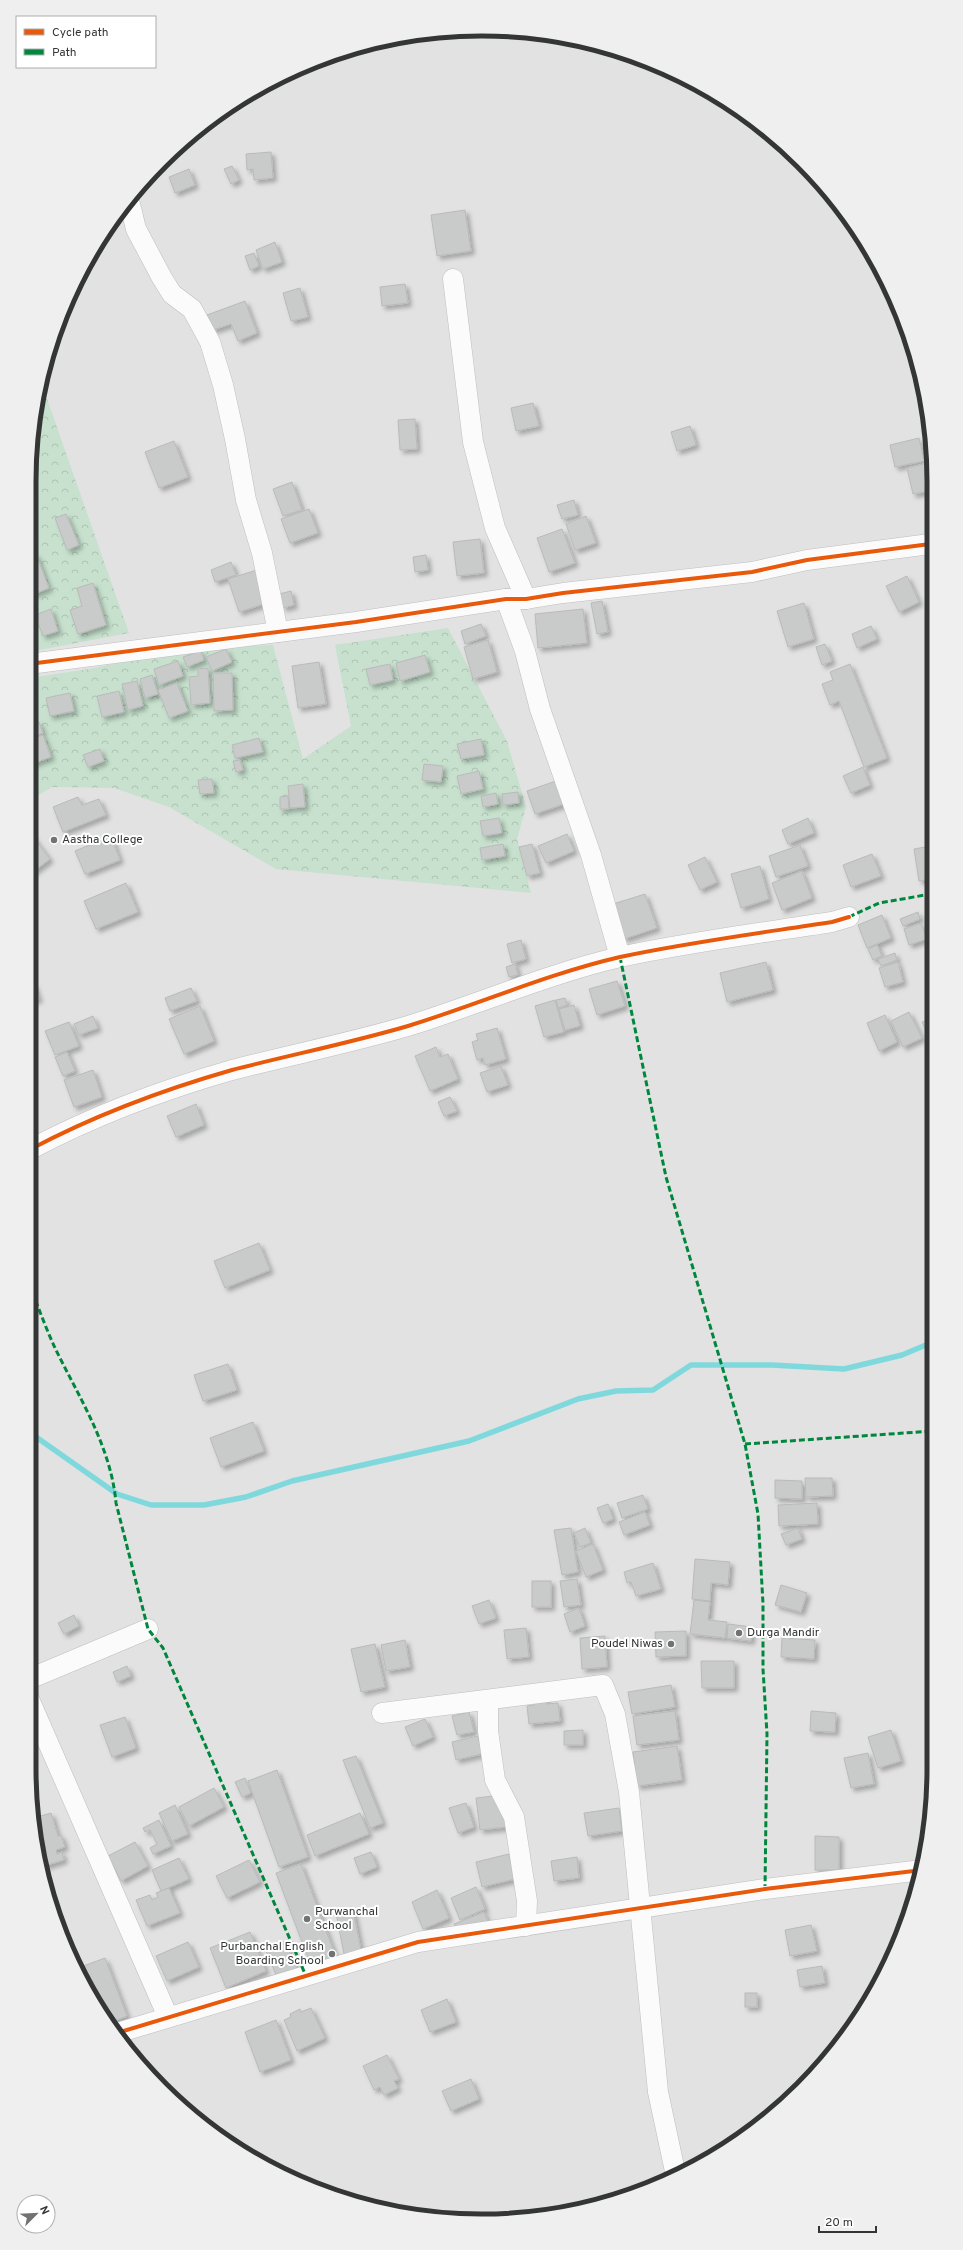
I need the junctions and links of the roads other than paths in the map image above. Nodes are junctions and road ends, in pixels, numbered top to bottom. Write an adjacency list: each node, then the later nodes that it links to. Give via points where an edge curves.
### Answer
1 (131, 207): 5 (street, via 136,229 158,271 172,294 192,309 210,342 223,385 246,500 262,553)
2 (453, 279): 4 (street, via 473,442)
3 (927, 544): 4 (street, via 807,560 752,572)
4 (516, 599): 5 (street); 8 (street, via 525,651 550,738 591,855)
5 (278, 632): 6 (street)
6 (36, 663)
7 (849, 917): 8 (street, via 832,922)
8 (620, 957): 9 (street, via 551,976 408,1026 203,1079 127,1105)
9 (36, 1146)
10 (148, 1630): 11 (street)
11 (36, 1675)
12 (488, 1700): 13 (street); 16 (street, via 603,1685 615,1714 629,1792 637,1858); 17 (street, via 488,1731 495,1780 514,1816 517,1851 527,1901)
13 (382, 1713)
14 (36, 1715): 18 (street)
15 (915, 1871): 16 (street, via 765,1889)
16 (639, 1908): 17 (street); 20 (street, via 658,2092)
17 (526, 1926): 18 (street, via 418,1942)
18 (168, 2017): 19 (street)
19 (122, 2031)
20 (675, 2170)

